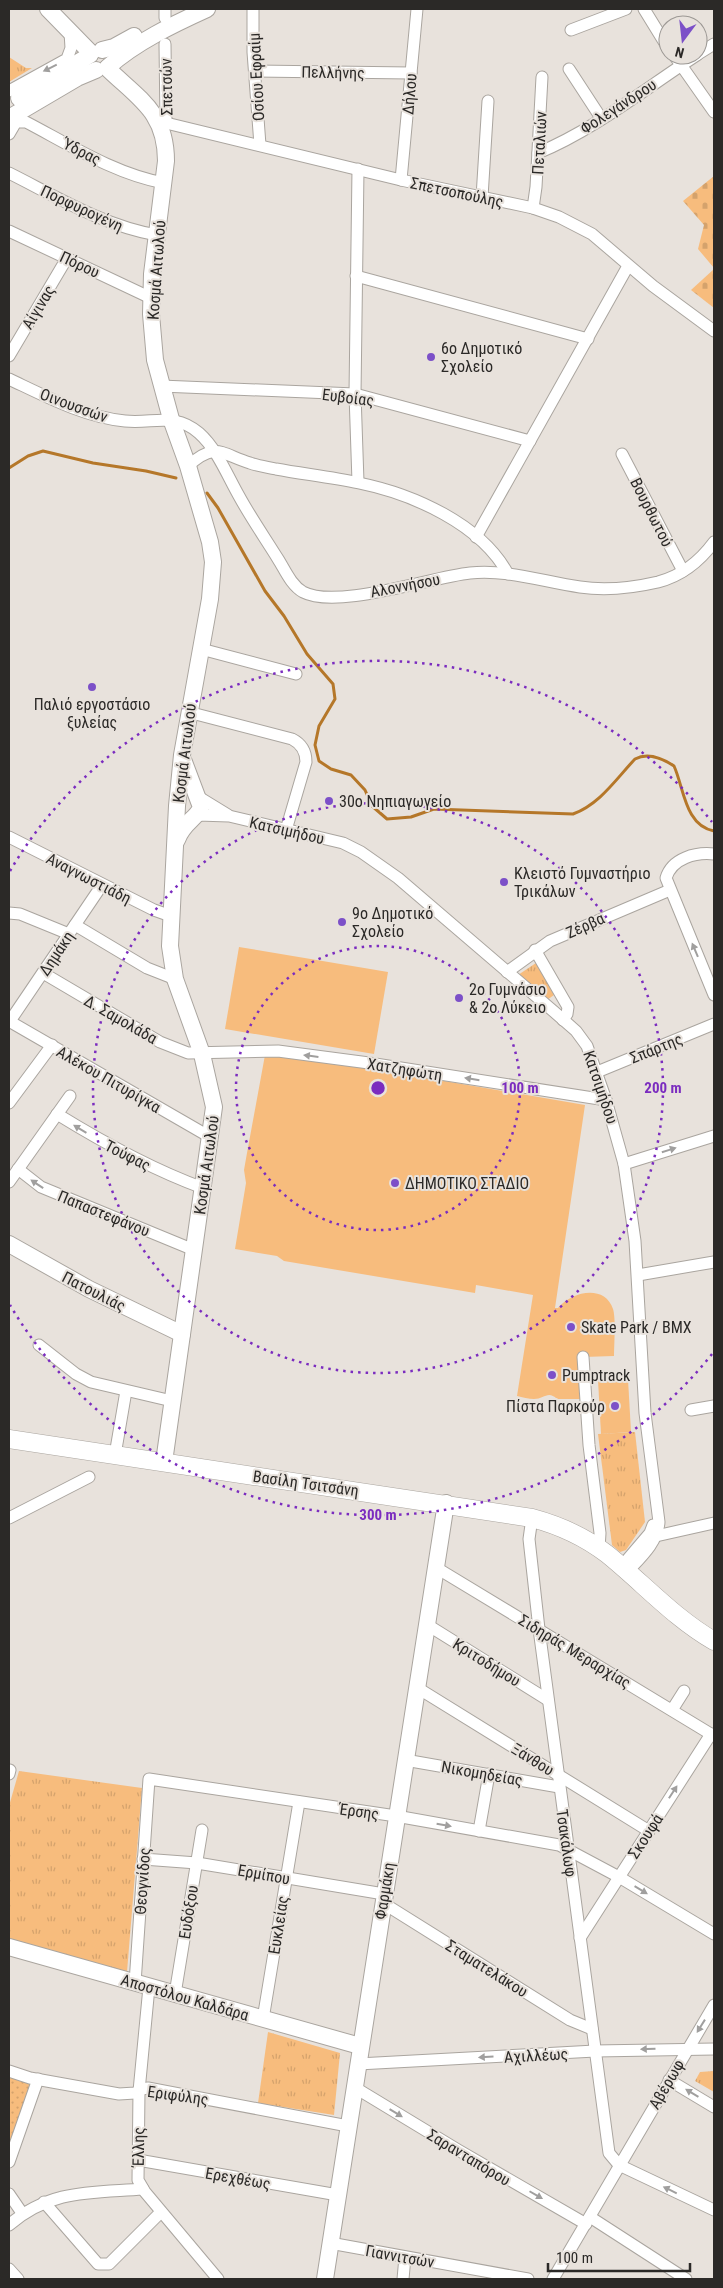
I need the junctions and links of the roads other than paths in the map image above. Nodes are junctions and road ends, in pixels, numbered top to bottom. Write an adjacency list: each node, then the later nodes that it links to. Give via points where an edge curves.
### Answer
1 (48, 9): 10 (street, Κοσμά Αιτωλού)
2 (181, 9): 8 (street)
3 (207, 9): 13 (street)
4 (253, 9): 16 (street, Οσίου Εφραίμ)
5 (417, 9): 17 (street, Δήλου)
6 (626, 9): 9 (street)
7 (644, 9): 11 (street)
8 (165, 13): 13 (street)
9 (571, 30)
10 (70, 32): 13 (street, Κοσμά Αιτωλού); 19 (street, one-way to 19, via 71,48 67,59)
11 (658, 32)
12 (165, 44): 25 (street, Σπετσών)
13 (99, 61): 21 (street); 23 (street); 25 (street, Κοσμά Αιτωλού)
14 (681, 65): 22 (street); 24 (street, Φολεγάνδρου)
15 (569, 69): 24 (street)
16 (255, 71): 17 (street, Πελλήνης); 27 (street, Οσίου Εφραίμ)
17 (410, 73): 31 (street, Δήλου)
18 (542, 77): 28 (street, Πεταλιών)
19 (9, 91)
20 (488, 101): 33 (street)
21 (9, 104)
22 (713, 107)
23 (9, 118)
24 (601, 118): 28 (street, Φολεγάνδρου)
25 (164, 126): 27 (street, Σπετσοπούλης); 32 (street, Κοσμά Αιτωλού)
26 (9, 134): 32 (street, Ύδρας, via 16,122 26,122 123,171)
27 (260, 145): 29 (street, Σπετσοπούλης)
28 (538, 153): 34 (street, Πεταλιών)
29 (358, 169): 31 (street, Σπετσοπούλης); 39 (street)
30 (9, 173): 36 (street, Πορφυρογένη, via 107,222)
31 (401, 180): 33 (street, Σπετσοπούλης)
32 (164, 183): 36 (street, Κοσμά Αιτωλού)
33 (482, 197): 34 (street, Σπετσοπούλης)
34 (533, 208): 38 (street, Σπετσοπούλης, via 576,224)
35 (9, 231): 37 (street, Πόρου)
36 (157, 235): 40 (street, Κοσμά Αιτωλού)
37 (67, 258): 40 (street, Πόρου); 43 (street, Αίγινας)
38 (628, 266): 41 (street, Σπετσοπούλης); 42 (street)
39 (356, 276): 42 (street); 46 (street)
40 (151, 298): 45 (street, Κοσμά Αιτωλού, via 154,351)
41 (714, 331)
42 (588, 339): 48 (street)
43 (9, 356)
44 (9, 379): 47 (street, Οινουσσών, via 45,396 110,419)
45 (162, 386): 46 (street, Ευβοίας); 47 (street, Κοσμά Αιτωλού)
46 (355, 394): 48 (street, Ευβοίας); 52 (street)
47 (171, 419): 49 (street, Αλοννήσου, via 191,426); 51 (street, Κοσμά Αιτωλού)
48 (530, 441): 53 (street)
49 (214, 452): 51 (street, via 204,454); 52 (street, via 224,452 262,466); 56 (street, Αλοννήσου, via 285,571 305,593 334,596 405,587 467,573)
50 (622, 454): 55 (street, Βουρθωτού)
51 (188, 466): 57 (street, Κοσμά Αιτωλού, via 213,562)
52 (358, 482): 53 (street, via 420,504)
53 (476, 537): 56 (street)
54 (714, 542): 55 (street, Αλοννήσου, via 698,561)
55 (682, 571): 56 (street, Αλοννήσου, via 660,581 614,589 579,587)
56 (508, 574)
57 (201, 649): 58 (street); 59 (street, Κοσμά Αιτωλού)
58 (296, 674)
59 (188, 712): 60 (street, Κοσμά Αιτωλού); 65 (street, via 292,739 301,745 306,762)
60 (182, 755): 61 (street); 62 (street, Κοσμά Αιτωλού)
61 (198, 796): 62 (street, via 188,793); 63 (street, via 201,807); 64 (street)
62 (178, 802): 63 (street, via 184,816); 67 (street, Κοσμά Αιτωλού)
63 (195, 815): 64 (street); 67 (street, via 183,826)
64 (229, 816): 65 (street, Κατσιμήδου)
65 (286, 830): 75 (street, Κατσιμήδου, via 343,844 371,857)
66 (9, 837): 69 (street, Αναγνωστιάδη)
67 (176, 843): 72 (street, Κοσμά Αιτωλού)
68 (714, 854): 70 (street, via 692,855 675,865 666,876)
69 (102, 885): 72 (street, Αναγνωστιάδη); 73 (street, Δημάκη)
70 (670, 890): 74 (street, Ζέρβα, via 561,935); 78 (street, one-way to 70)
71 (9, 913): 73 (street)
72 (171, 916): 77 (street, Κοσμά Αιτωλού, via 170,946)
73 (72, 930): 76 (street, Δημάκη); 77 (street)
74 (535, 950): 75 (street, Ζέρβα); 79 (street)
75 (507, 972): 80 (street, Κατσιμήδου)
76 (43, 973): 82 (street, Δημάκη); 85 (street, Δ. Σαμολάδα, via 160,1042 178,1050)
77 (175, 979): 85 (street, Κοσμά Αιτωλού)
78 (714, 994)
79 (561, 996): 80 (street); 81 (street, via 568,1010)
80 (548, 1006): 81 (street, Κατσιμήδου)
81 (563, 1020): 86 (street, Κατσιμήδου, via 587,1046)
82 (9, 1021): 84 (street, Αλέκου Πιτυρίγκα)
83 (714, 1024): 86 (street, Σπάρτης)
84 (52, 1045): 89 (street); 92 (street, Αλέκου Πιτυρίγκα)
85 (202, 1054): 88 (street, Χατζηφώτη, one-way to 85, via 278,1051); 92 (street, Κοσμά Αιτωλού, via 214,1102)
86 (597, 1072): 88 (street, Κατσιμήδου)
87 (70, 1096): 90 (street)
88 (606, 1100): 93 (street, Κατσιμήδου)
89 (9, 1104)
90 (57, 1114): 94 (street); 96 (street, Τούφας, one-way to 90, via 147,1165)
91 (714, 1136): 93 (street, one-way to 91)
92 (210, 1137): 96 (street, Κοσμά Αιτωλού)
93 (624, 1164): 100 (street, Κατσιμήδου)
94 (18, 1169): 95 (street); 98 (street, Παπαστεφάνου, one-way to 94, via 42,1187)
95 (9, 1182)
96 (203, 1188): 98 (street, Κοσμά Αιτωλού)
97 (9, 1244): 101 (street, Πατουλιάς, via 95,1292)
98 (194, 1250): 101 (street, Κοσμά Αιτωλού)
99 (714, 1262): 100 (street)
100 (638, 1275): 116 (street, Κατσιμήδου, via 645,1412)
101 (182, 1334): 105 (street, Κοσμά Αιτωλού)
102 (38, 1345): 104 (street, via 91,1382)
103 (583, 1356): 117 (street)
104 (126, 1391): 105 (street); 109 (street)
105 (172, 1401): 110 (street, Κοσμά Αιτωλού)
106 (714, 1406): 107 (street)
107 (691, 1410)
108 (9, 1439): 109 (main road, Βασίλη Τσιτσάνη)
109 (115, 1455): 110 (main road, Βασίλη Τσιτσάνη)
110 (164, 1462): 112 (main road, Βασίλη Τσιτσάνη)
111 (89, 1477): 113 (street)
112 (446, 1503): 114 (main road, Βασίλη Τσιτσάνη); 118 (street, Φαρμάκη)
113 (9, 1518)
114 (532, 1518): 117 (main road, Βασίλη Τσιτσάνη, via 556,1525); 121 (street, Τσακάλωφ, via 529,1539)
115 (714, 1523): 116 (street, via 682,1530)
116 (656, 1528): 119 (street)
117 (599, 1549): 119 (main road, Βασίλη Τσιτσάνη)
118 (436, 1567): 120 (street, Φαρμάκη); 121 (street, Σιδηράς Μεραρχίας)
119 (624, 1570): 122 (main road, Βασίλη Τσιτσάνη, via 692,1627)
120 (426, 1624): 123 (street, Φαρμάκη); 125 (street, Κριτοδήμου)
121 (539, 1629): 125 (street, Τσακάλωφ); 126 (street, Σιδηράς Μεραρχίας)
122 (714, 1641)
123 (416, 1687): 128 (street, Φαρμάκη); 130 (street, Ξάνθου)
124 (684, 1691): 126 (street)
125 (548, 1700): 130 (street, Τσακάλωφ)
126 (672, 1710): 127 (street, Σιδηράς Μεραρχίας)
127 (713, 1735): 137 (street, Σκουφά, one-way to 127)
128 (405, 1760): 129 (street, Νικομηδείας); 134 (street, Φαρμάκη)
129 (490, 1774): 132 (street, Νικομηδείας); 136 (street)
130 (558, 1774): 132 (street, Τσακάλωφ); 137 (street, Ξάνθου)
131 (149, 1780): 133 (street, Έρσης); 139 (street, Θεογνίδος)
132 (560, 1786): 138 (street, Τσακάλωφ)
133 (299, 1802): 134 (street, Έρσης); 142 (street, Ευκλείας)
134 (396, 1816): 136 (street, Έρσης, one-way to 136); 143 (street, Φαρμάκη)
135 (202, 1830): 140 (street, Ευδόξου)
136 (479, 1831): 138 (street, Έρσης)
137 (649, 1831): 141 (street, Σκουφά)
138 (568, 1849): 141 (street, Έρσης); 145 (street, Τσακάλωφ)
139 (143, 1858): 140 (street, Ερμίπου); 147 (street, Θεογνίδος)
140 (197, 1863): 142 (street, Ερμίπου); 148 (street, Ευδόξου)
141 (619, 1877): 144 (street, Έρσης, one-way to 144); 145 (street, Σκουφά)
142 (286, 1878): 143 (street, Ερμίπου); 150 (street, Ευκλείας)
143 (383, 1899): 151 (street, Σταματελάκου, via 570,2020); 152 (street, Φαρμάκη)
144 (714, 1934)
145 (580, 1938): 151 (street, Τσακάλωφ)
146 (9, 1947): 147 (street, Αποστόλου Καλδάρα)
147 (142, 1985): 148 (street, Αποστόλου Καλδάρα); 161 (street, Έλλης)
148 (175, 1994): 150 (street, Αποστόλου Καλδάρα)
149 (714, 2004): 153 (street, Αβέρωφ, one-way to 153)
150 (263, 2019): 152 (street, Αποστόλου Καλδάρα)
151 (592, 2029): 155 (street, Τσακάλωφ)
152 (360, 2046): 156 (street, Φαρμάκη)
153 (687, 2048): 154 (street, Αχιλλέως); 155 (street, Αχιλλέως, one-way to 155); 159 (street, Αβέρωφ)
154 (714, 2049)
155 (595, 2051): 156 (street, Αχιλλέως, one-way to 156); 166 (street, Τσακάλωφ, via 609,2153)
156 (358, 2064): 160 (street, Φαρμάκη)
157 (9, 2071): 158 (street, Εριφύλης)
158 (38, 2079): 161 (street, Εριφύλης, via 118,2094); 165 (street)
159 (669, 2080): 162 (street, one-way to 159); 166 (street, Αβέρωφ)
160 (354, 2087): 163 (street, Φαρμάκη); 174 (street, Σαρανταπόρου, one-way to 174, via 458,2150)
161 (139, 2091): 163 (street, Εριφύλης, via 148,2088); 164 (street, Έλλης)
162 (714, 2107)
163 (348, 2126): 169 (street, Φαρμάκη)
164 (138, 2160): 167 (street, Έλλης, via 138,2175); 169 (street, Ερεχθέως)
165 (9, 2162)
166 (619, 2165): 171 (street, one-way to 166); 174 (street, Αβέρωφ)
167 (143, 2189): 170 (street, via 75,2194); 172 (street, Έλλης)
168 (9, 2194): 173 (street)
169 (338, 2196): 176 (street, Φαρμάκη)
170 (44, 2202): 172 (street, via 98,2264 103,2265 109,2264); 173 (street)
171 (714, 2210)
172 (161, 2212): 180 (street, Έλλης)
173 (22, 2213): 175 (street)
174 (588, 2221): 185 (street, Αβέρωφ); 186 (street, Σαρανταπόρου)
175 (9, 2224)
176 (330, 2243): 177 (street, Γιαννιτσών); 182 (street, Φαρμάκη)
177 (405, 2257): 179 (street, Γιαννιτσών); 183 (street)
178 (9, 2269): 181 (street)
179 (466, 2274): 184 (street, Γιαννιτσών)
180 (211, 2277)
181 (18, 2279)
182 (325, 2279)
183 (403, 2279)
184 (528, 2279)
185 (553, 2279)
186 (686, 2279)

